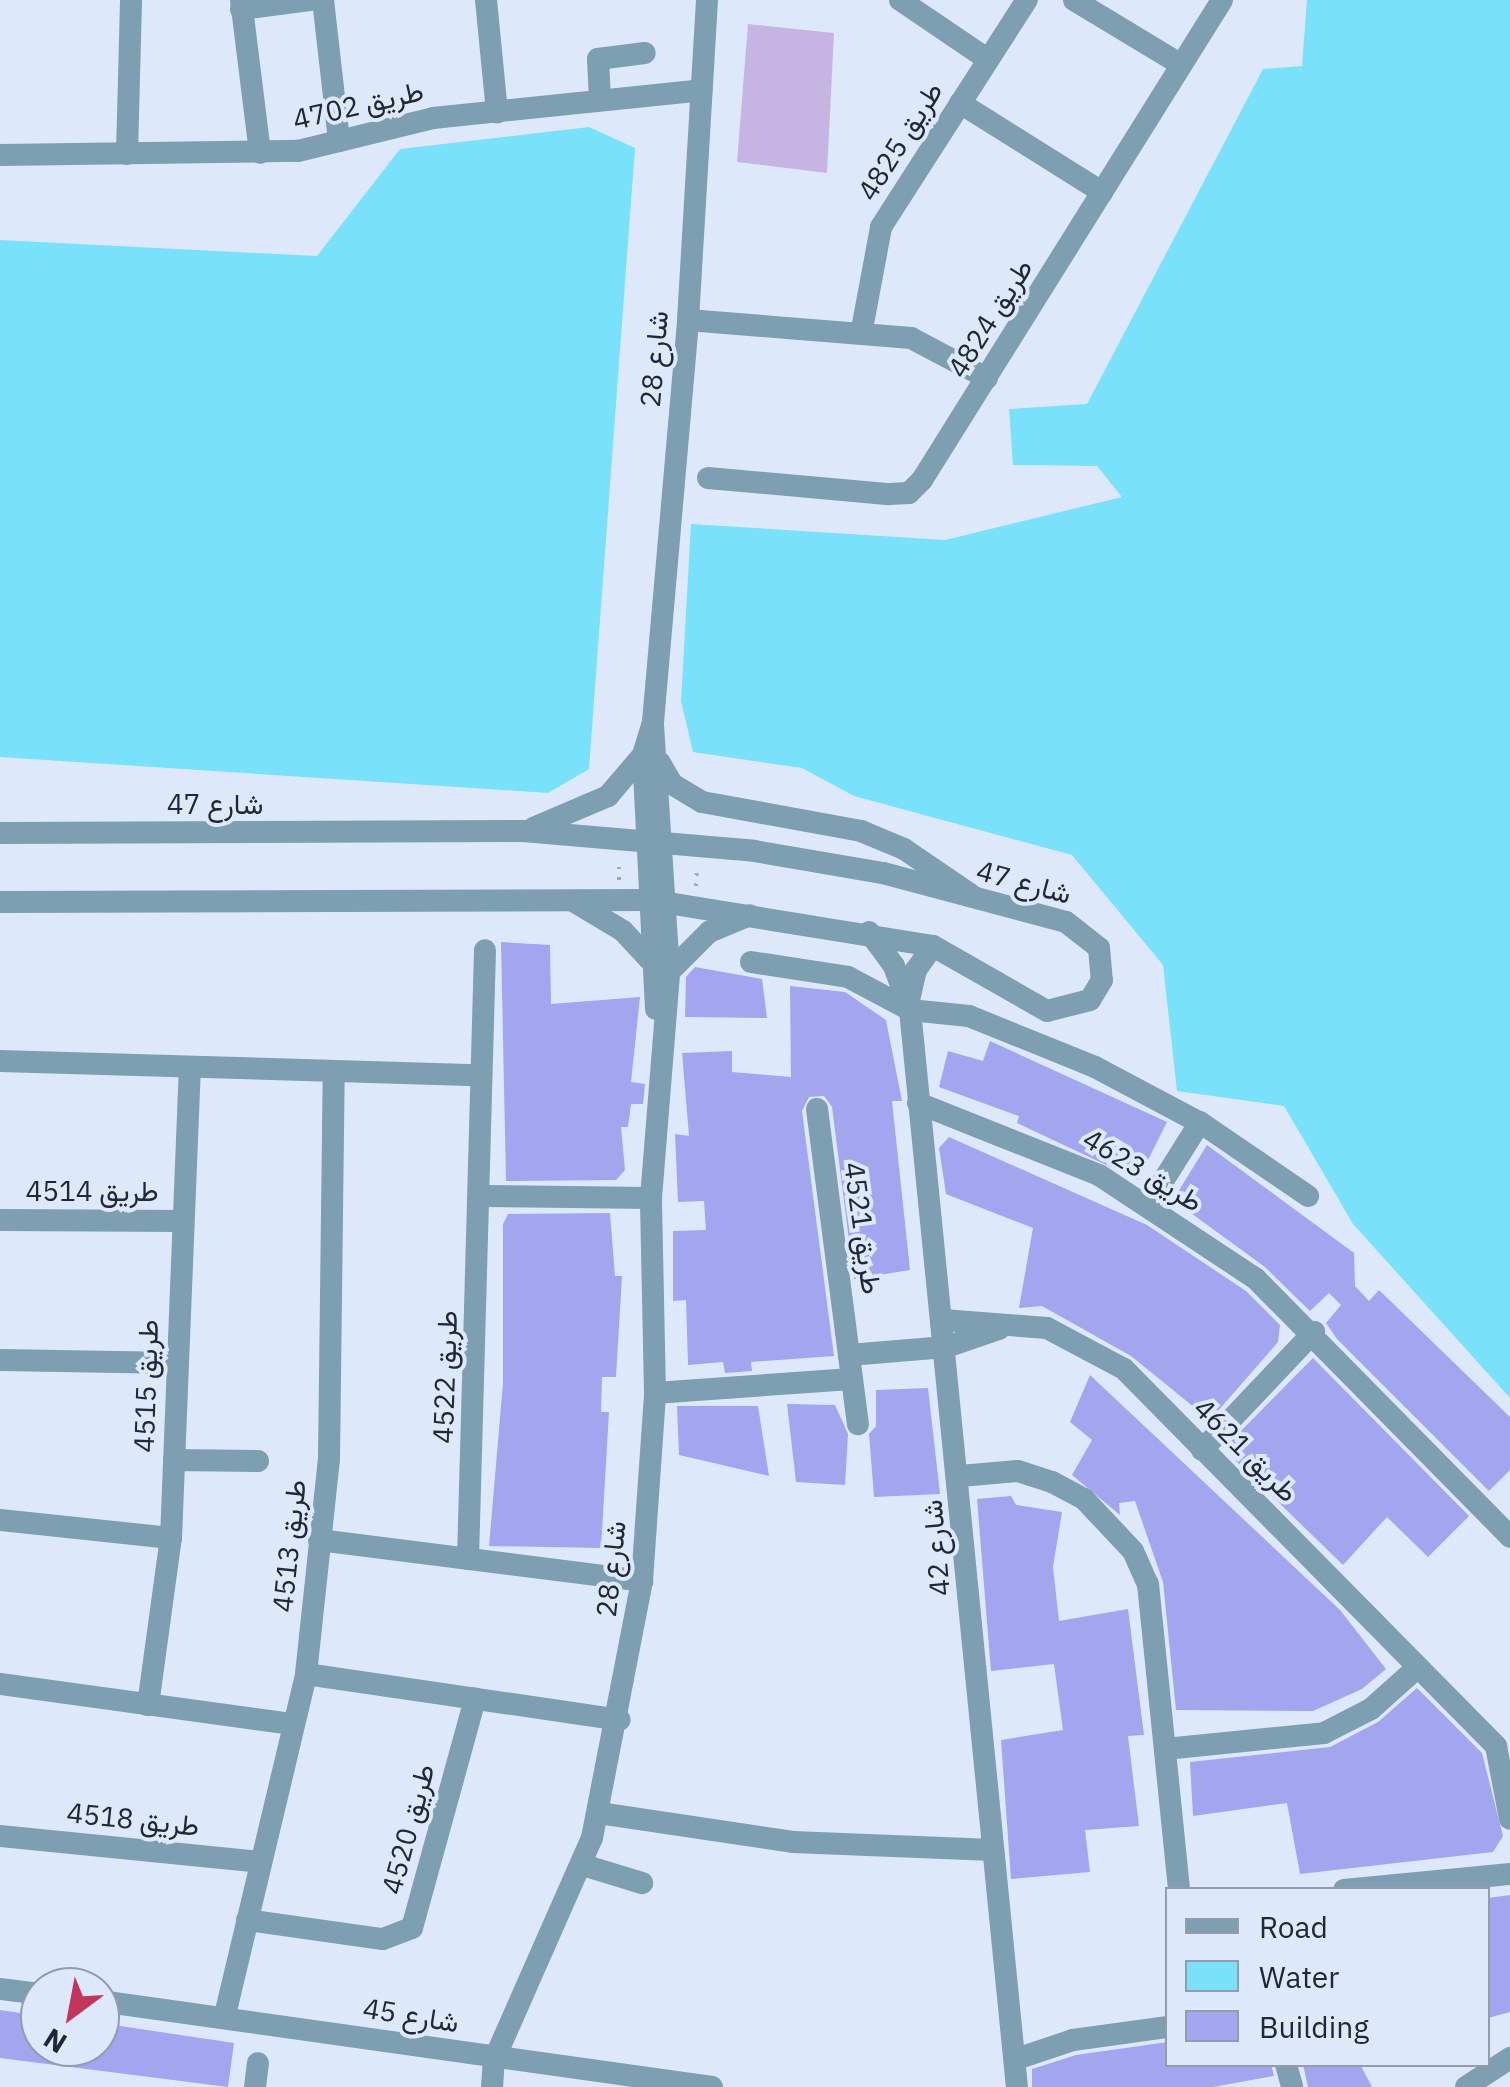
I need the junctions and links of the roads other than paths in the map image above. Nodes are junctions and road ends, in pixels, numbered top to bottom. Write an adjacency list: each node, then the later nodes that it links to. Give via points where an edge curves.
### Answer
1 (130, 0): 20 (street)
2 (309, 0): 10 (street)
3 (322, 0): 18 (street)
4 (486, 0): 17 (street)
5 (706, 0): 14 (street, شارع 28)
6 (900, 0): 12 (street)
7 (1027, 0): 12 (street, طريق 4825)
8 (1074, 0): 13 (street)
9 (1222, 0): 13 (street, طريق 4824)
10 (241, 4): 19 (street)
11 (645, 53): 15 (street, via 598,59)
12 (987, 59): 16 (street, طريق 4825)
13 (1180, 64): 22 (street, طريق 4824)
14 (702, 90): 15 (street, طريق 4702); 23 (street, شارع 28)
15 (600, 100): 17 (street, طريق 4702)
16 (960, 103): 22 (street); 24 (street, طريق 4825, via 873,246)
17 (497, 112): 18 (street, طريق 4702)
18 (339, 141): 19 (street, طريق 4702)
19 (260, 153): 20 (street, طريق 4702)
20 (127, 154): 21 (street, طريق 4702)
21 (0, 155)
22 (1102, 192): 25 (street, طريق 4824)
23 (688, 320): 24 (street); 27 (street, شارع 28)
24 (862, 329): 25 (street, via 910,338)
25 (988, 378): 26 (street, طريق 4824, via 908,492)
26 (708, 478)
27 (651, 757): 28 (street, via 608,796); 30 (street, شارع 28); 34 (street, via 672,784 702,802 861,831 945,872)
28 (524, 831): 29 (street, شارع 47); 30 (street, شارع 47)
29 (0, 833)
30 (656, 846): 32 (street, شارع 28); 34 (street, شارع 47, via 883,874)
31 (558, 896): 32 (street, شارع 47); 33 (street, شارع 47); 40 (street, via 604,917)
32 (658, 901): 35 (street, شارع 47); 40 (street, شارع 28)
33 (0, 902)
34 (981, 902): 37 (street, شارع 47, via 1086,934 1102,957 1102,980 1090,1000 1070,1010 1030,1007)
35 (754, 913): 36 (street, شارع 47); 40 (street, via 709,932)
36 (869, 932): 37 (street, شارع 47); 41 (street, شارع 42)
37 (933, 946): 41 (street, شارع 42, via 916,970)
38 (485, 950): 45 (street, طريق 4522)
39 (750, 962): 41 (street, via 848,977)
40 (660, 966): 51 (street, شارع 28)
41 (909, 1007): 46 (street, شارع 42); 48 (street, via 969,1016 1095,1067)
42 (0, 1061): 43 (street)
43 (190, 1069): 44 (street); 54 (street, طريق 4515)
44 (334, 1074): 45 (street); 72 (street, طريق 4513, via 329,1459)
45 (477, 1075): 49 (street, طريق 4522)
46 (918, 1103): 52 (street, طريق 4623, via 1052,1152); 55 (street, شارع 42)
47 (816, 1109): 59 (street, طريق 4521)
48 (1200, 1122): 50 (street); 52 (street)
49 (480, 1196): 51 (street); 73 (street, طريق 4522)
50 (1308, 1196)
51 (651, 1198): 63 (street, شارع 28)
52 (1148, 1205): 57 (street, طريق 4623, via 1256,1280)
53 (0, 1220): 54 (street, طريق 4514)
54 (184, 1221): 61 (street, طريق 4515)
55 (943, 1320): 56 (street, طريق 4621); 58 (street, شارع 42)
56 (1003, 1328): 58 (street, طريق 4621); 65 (street, طريق 4621, via 1047,1328 1088,1344 1124,1369)
57 (1314, 1332): 65 (street); 70 (street)
58 (946, 1347): 59 (street); 68 (street, شارع 42)
59 (849, 1355): 62 (street, طريق 4521)
60 (0, 1360): 61 (street)
61 (177, 1364): 66 (street, طريق 4515)
62 (852, 1379): 63 (street); 64 (street, طريق 4521)
63 (654, 1393): 74 (street, شارع 28)
64 (858, 1424)
65 (1202, 1450): 75 (street, طريق 4621)
66 (174, 1460): 67 (street); 71 (street, طريق 4515)
67 (258, 1461)
68 (960, 1476): 82 (street, via 1018,1472 1052,1482 1111,1522 1148,1584); 86 (street, شارع 42)
69 (0, 1520): 71 (street)
70 (1510, 1537)
71 (170, 1538): 79 (street, طريق 4515)
72 (319, 1540): 73 (street); 76 (street, طريق 4513)
73 (468, 1559): 74 (street)
74 (642, 1581): 80 (street, شارع 28)
75 (1418, 1667): 82 (street, via 1371,1709 1324,1733); 84 (street, طريق 4621, via 1496,1746)
76 (306, 1674): 78 (street); 81 (street, طريق 4513)
77 (0, 1684): 79 (street)
78 (475, 1698): 80 (street); 93 (street, طريق 4520, via 412,1928 383,1939)
79 (148, 1704): 81 (street)
80 (620, 1720): 83 (street, شارع 28)
81 (293, 1724): 87 (street, طريق 4513)
82 (1165, 1749): 91 (street)
83 (599, 1812): 86 (street, via 743,1845); 88 (street, شارع 28)
84 (1510, 1819)
85 (0, 1836): 87 (street, طريق 4518)
86 (994, 1850): 97 (street, شارع 42)
87 (261, 1862): 93 (street, طريق 4513)
88 (583, 1865): 90 (street); 101 (street, شارع 28)
89 (1510, 1874): 92 (street)
90 (642, 1883)
91 (1178, 1887)
92 (1375, 1887)
93 (247, 1920): 95 (street, طريق 4513)
94 (120, 2003): 95 (street, شارع 45)
95 (225, 2015): 101 (street, شارع 45)
96 (1165, 2026): 98 (street)
97 (1013, 2032): 98 (street); 99 (street, شارع 42)
98 (1073, 2040): 99 (street)
99 (1016, 2058): 107 (street, شارع 42)
100 (1510, 2058): 108 (street)
101 (494, 2060): 103 (street, شارع 45); 105 (street, شارع 28)
102 (258, 2063): 104 (street)
103 (700, 2076): 106 (street, شارع 45)
104 (255, 2087)
105 (492, 2087)
106 (712, 2087)
107 (1016, 2087)
108 (1466, 2087)

